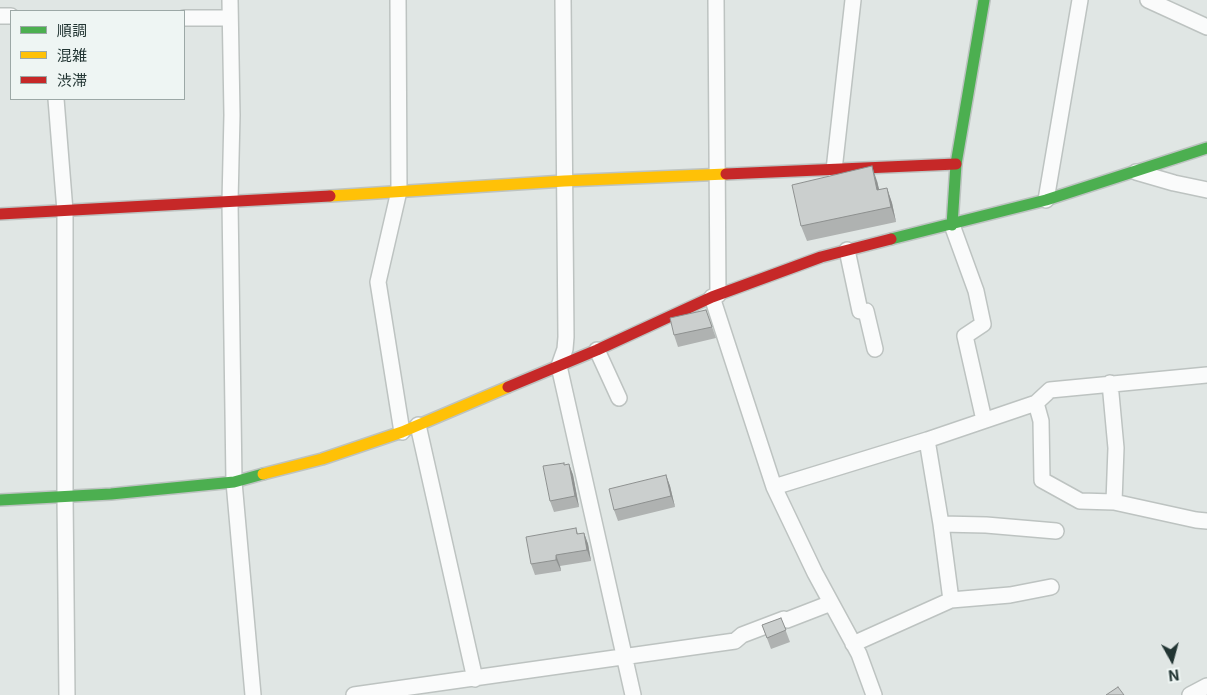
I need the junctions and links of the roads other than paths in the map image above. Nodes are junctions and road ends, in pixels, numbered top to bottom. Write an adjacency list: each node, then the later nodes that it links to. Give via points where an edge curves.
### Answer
1 (230, 0): 10 (street)
2 (398, 0): 20 (street)
3 (563, 0): 18 (street)
4 (716, 0): 17 (street)
5 (853, 0): 15 (street)
6 (984, 0): 14 (street)
7 (1080, 0): 21 (street)
8 (1148, 0): 11 (street)
9 (185, 18): 10 (street)
10 (230, 18): 22 (street)
11 (1207, 27)
12 (56, 100): 23 (street)
13 (1207, 148): 16 (street)
14 (956, 164): 15 (street); 25 (street)
15 (834, 170): 17 (street)
16 (1136, 172): 19 (street); 21 (street)
17 (717, 175): 18 (street); 27 (street)
18 (564, 181): 20 (street); 30 (street, via 566,337)
19 (1207, 190)
20 (399, 191): 22 (street); 37 (street, via 378,282)
21 (1046, 200): 25 (street)
22 (230, 202): 23 (street); 39 (street)
23 (65, 211): 24 (street); 41 (street)
24 (0, 214)
25 (952, 225): 26 (street); 35 (street, via 976,291 983,324 965,336)
26 (847, 250): 27 (street); 28 (street, via 860,311 866,311)
27 (715, 296): 29 (street); 40 (street)
28 (875, 349)
29 (598, 350): 30 (street); 33 (street)
30 (559, 366): 36 (street); 51 (street)
31 (1207, 375): 32 (street)
32 (1110, 383): 34 (street, via 1050,390); 43 (street, via 1116,448)
33 (619, 398)
34 (1036, 402): 35 (street); 43 (street, via 1041,421 1042,480 1080,501)
35 (984, 420): 38 (street)
36 (418, 425): 37 (street); 52 (street)
37 (402, 432): 39 (street, via 322,459)
38 (927, 440): 40 (street); 45 (street)
39 (234, 482): 41 (street); 56 (street)
40 (774, 487): 49 (street)
41 (65, 496): 42 (street); 55 (street)
42 (0, 500)
43 (1114, 502): 44 (street)
44 (1207, 521)
45 (942, 524): 46 (street); 48 (street)
46 (1056, 531)
47 (1051, 587): 48 (street, via 1010,595)
48 (951, 600): 50 (street)
49 (831, 603): 50 (street); 51 (street, via 736,641)
50 (853, 644): 59 (street)
51 (624, 656): 52 (street); 58 (street)
52 (475, 679): 54 (street)
53 (1207, 686): 60 (street)
54 (449, 689): 57 (street)
55 (67, 695)
56 (253, 695)
57 (354, 695)
58 (633, 695)
59 (874, 695)
60 (1190, 695)

